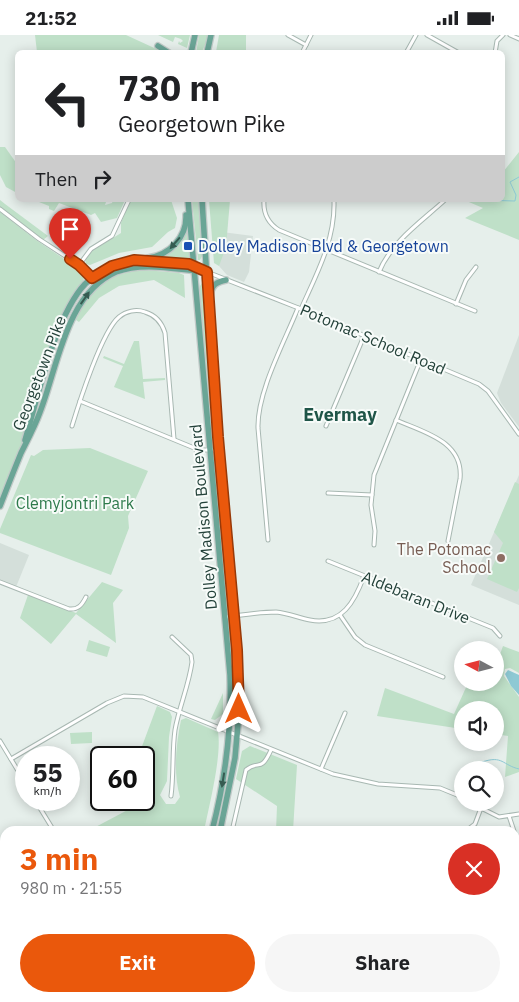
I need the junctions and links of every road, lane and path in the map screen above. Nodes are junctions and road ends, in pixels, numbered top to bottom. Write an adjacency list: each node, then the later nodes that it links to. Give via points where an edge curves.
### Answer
1 (194, 35): 13 (main road)
2 (211, 35): 14 (main road)
3 (288, 35): 10 (street)
4 (311, 35): 10 (street)
5 (416, 35): 16 (street)
6 (427, 35): 17 (street)
7 (503, 35): 18 (street, via 497,41)
8 (510, 35): 9 (street)
9 (519, 39)
10 (306, 45): 15 (street)
11 (158, 46): 12 (main road)
12 (164, 50)
13 (192, 50)
14 (208, 50)
15 (304, 50)
16 (408, 50)
17 (454, 50)
18 (495, 50)
19 (128, 202): 29 (street, via 112,236 91,249)
20 (186, 202): 28 (main road, one-way to 28, via 185,225 175,245 158,256)
21 (186, 202): 31 (main road, Dolley Madison Boulevard)
22 (202, 202): 32 (main road, Dolley Madison Boulevard)
23 (264, 202): 27 (street, via 265,214 274,227)
24 (334, 202): 27 (street, via 334,222)
25 (443, 202): 33 (street, via 393,247)
26 (0, 209): 29 (street)
27 (326, 249): 33 (street); 39 (street)
28 (134, 260): 31 (main road, Georgetown Pike); 34 (main road, Georgetown Pike, via 112,266)
29 (79, 265): 34 (street)
30 (476, 267): 37 (street, via 466,279)
31 (194, 268): 32 (main road, Georgetown Pike); 36 (main road, Georgetown Pike, via 133,268 116,272); 50 (main road, Dolley Madison Boulevard)
32 (207, 272): 35 (street, Potomac School Road); 38 (main road, Dolley Madison Boulevard)
33 (379, 272): 37 (street)
34 (92, 278): 36 (street); 52 (main road, Georgetown Pike, via 74,298 58,334)
35 (226, 280): 38 (main road, via 213,286); 39 (street, Potomac School Road)
36 (97, 284): 52 (main road, Georgetown Pike, one-way to 36, via 43,405 68,331 83,301)
37 (456, 304): 40 (street)
38 (209, 305): 51 (main road, Dolley Madison Boulevard)
39 (300, 309): 41 (street, Potomac School Road); 57 (street, via 262,395 258,414)
40 (475, 311)
41 (364, 336): 42 (street, Potomac School Road); 45 (street)
42 (421, 359): 44 (street); 47 (street, Potomac School Road, via 488,391)
43 (80, 401): 46 (street); 48 (street); 48 (street, via 113,323 129,312 150,314 165,333)
44 (396, 420): 55 (street, via 377,465); 58 (street, via 440,439 457,457 460,479)
45 (326, 426)
46 (72, 427)
47 (519, 434)
48 (174, 439): 49 (street)
49 (196, 448): 50 (street); 53 (street)
50 (211, 450): 51 (street); 66 (main road, Dolley Madison Boulevard)
51 (219, 450): 65 (main road, Dolley Madison Boulevard)
52 (22, 451): 56 (main road, Georgetown Pike)
53 (199, 476)
54 (328, 493): 55 (street)
55 (372, 495): 59 (street)
56 (0, 506)
57 (268, 540)
58 (448, 541)
59 (374, 545)
60 (328, 561): 61 (street, Aldebaran Drive)
61 (364, 576): 64 (street, via 354,601); 67 (street, Aldebaran Drive, via 493,628)
62 (0, 582): 63 (street, via 69,609 79,607)
63 (86, 597)
64 (340, 615): 65 (street, via 322,621 276,613); 69 (street, via 350,632 365,645)
65 (234, 616): 66 (street); 73 (main road, Dolley Madison Boulevard, via 239,680)
66 (226, 617): 72 (main road, Dolley Madison Boulevard, via 231,682)
67 (500, 636)
68 (172, 637): 70 (street, via 190,655 192,662)
69 (443, 677)
70 (178, 711): 72 (street); 76 (street, via 143,697 118,697); 80 (street)
71 (345, 713): 78 (street)
72 (229, 732): 73 (street); 87 (main road, Dolley Madison Boulevard, one-way to 87)
73 (237, 736): 75 (street); 88 (main road, Dolley Madison Boulevard)
74 (0, 741): 76 (street)
75 (271, 750): 78 (street); 89 (street, via 264,763 246,770)
76 (11, 759): 77 (street)
77 (15, 766)
78 (321, 769): 79 (street, via 378,784 440,788)
79 (454, 794)
80 (171, 796)
81 (42, 811): 86 (street)
82 (481, 811): 90 (street)
83 (487, 811): 85 (street, via 496,816)
84 (519, 814): 85 (street)
85 (508, 816): 91 (street)
86 (51, 826)
87 (213, 826)
88 (221, 826)
89 (233, 826)
90 (472, 826)
91 (512, 826)

